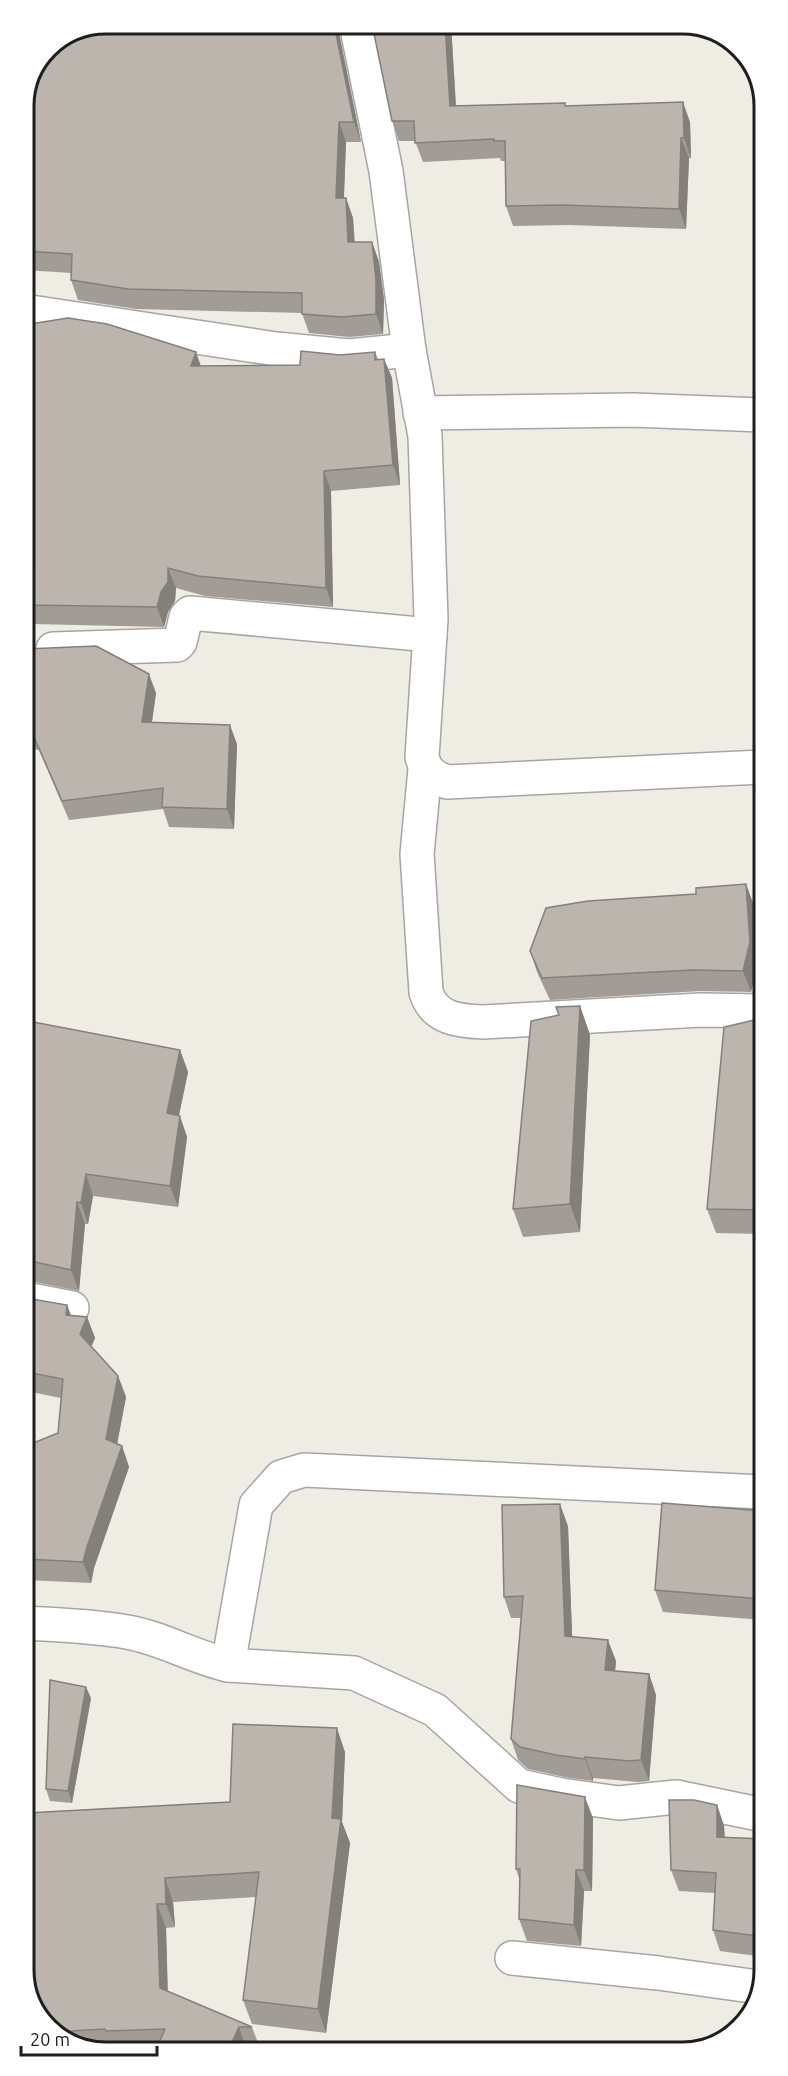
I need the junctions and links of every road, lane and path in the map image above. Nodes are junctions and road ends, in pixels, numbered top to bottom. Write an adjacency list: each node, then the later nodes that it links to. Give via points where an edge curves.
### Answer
1 (358, 34): 3 (street, via 386,171)
2 (35, 313): 3 (street, via 276,349 349,356)
3 (410, 350): 4 (street)
4 (420, 413): 5 (street, via 633,410); 6 (street, via 425,436)
5 (754, 416)
6 (430, 634): 7 (street, via 190,613 177,645); 9 (street, via 422,757)
7 (35, 650)
8 (754, 767): 9 (street, via 447,782 432,777)
9 (425, 769): 10 (street, via 417,854 426,992 429,1002 440,1012 459,1022 483,1022 701,1010)
10 (754, 1011)
11 (34, 1301): 12 (street)
12 (72, 1308)
13 (754, 1492): 15 (street, via 304,1470 280,1477 256,1505)
14 (34, 1624): 15 (street, via 128,1632)
15 (228, 1665): 16 (street, via 354,1673 435,1710 519,1786 619,1803 676,1797)
16 (754, 1813)
17 (512, 1958): 18 (street)
18 (751, 1987)

